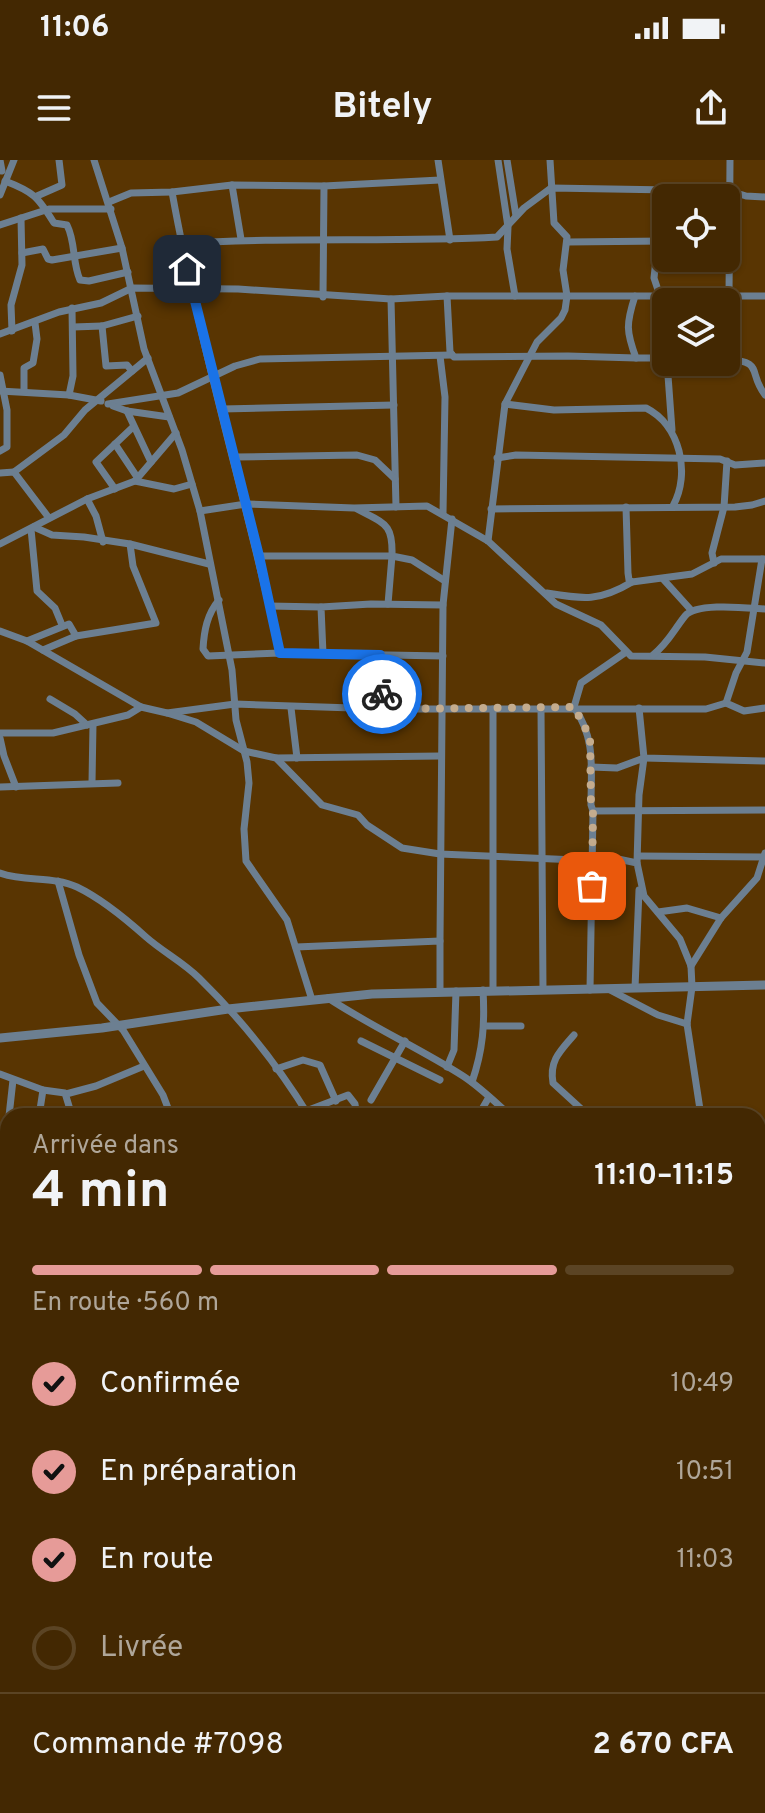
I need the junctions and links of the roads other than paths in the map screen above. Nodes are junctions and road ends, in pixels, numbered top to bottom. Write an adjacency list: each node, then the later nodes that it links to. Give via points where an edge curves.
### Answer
1 (0, 160): 9 (street)
2 (59, 160): 20 (street, via 62,185)
3 (94, 160): 22 (street)
4 (438, 160): 10 (street)
5 (498, 160): 27 (street)
6 (507, 160): 24 (street)
7 (550, 160): 15 (street)
8 (730, 160): 12 (street)
9 (7, 168): 11 (street)
10 (440, 180): 14 (street); 30 (street)
11 (5, 181): 19 (street); 20 (street)
12 (730, 184)
13 (232, 185): 14 (street); 17 (street); 28 (street)
14 (324, 186): 29 (street)
15 (551, 188): 16 (street); 24 (street); 32 (street, via 554,223)
16 (652, 191)
17 (172, 192): 22 (street, via 131,193); 33 (street)
18 (740, 194): 21 (street)
19 (0, 195)
20 (37, 196): 23 (street)
21 (765, 197)
22 (110, 206): 23 (street); 34 (street)
23 (44, 210): 25 (street); 36 (street, via 54,223 67,225 75,242)
24 (516, 216): 27 (street)
25 (21, 218): 26 (street); 35 (street)
26 (0, 225)
27 (508, 227): 30 (street, via 497,237); 41 (street)
28 (241, 239): 29 (street); 33 (street)
29 (324, 240): 30 (street); 47 (street)
30 (450, 240)
31 (652, 241): 32 (street)
32 (567, 242): 42 (street)
33 (181, 244): 39 (street)
34 (122, 248): 36 (street); 37 (street)
35 (22, 253): 36 (street, via 43,249 48,259); 54 (street, via 11,305)
36 (74, 258): 37 (street, via 83,282)
37 (128, 272): 38 (street)
38 (132, 288): 39 (street); 49 (street, via 101,303); 50 (street)
39 (191, 289): 47 (street); 67 (street)
40 (447, 296): 41 (street); 48 (street); 56 (street)
41 (515, 296): 42 (street)
42 (567, 296): 43 (street); 58 (street, via 561,318)
43 (635, 296): 44 (street); 61 (street, via 627,322)
44 (652, 296)
45 (740, 296): 46 (street)
46 (765, 296)
47 (323, 297): 48 (street)
48 (391, 299): 60 (street)
49 (72, 308): 51 (street); 53 (street)
50 (138, 316): 52 (street); 59 (street)
51 (35, 323): 54 (street); 68 (street, via 35,353 33,363 24,368)
52 (102, 326): 53 (street); 64 (street, via 106,366 127,365)
53 (73, 327): 70 (street)
54 (12, 331): 55 (street)
55 (0, 334)
56 (452, 355): 57 (street); 58 (street)
57 (440, 356): 60 (street); 107 (street, via 445,397)
58 (530, 356): 61 (street); 75 (street)
59 (148, 358): 64 (street); 72 (street)
60 (393, 358): 67 (street, via 260,359); 76 (street)
61 (636, 358): 62 (street)
62 (652, 359)
63 (740, 361): 71 (street, via 755,368)
64 (132, 371): 73 (street)
65 (0, 375): 69 (street)
66 (667, 376): 81 (street)
67 (214, 377): 72 (street); 77 (street)
68 (24, 391): 69 (street); 70 (street)
69 (2, 392): 84 (street, via 9,432 7,447)
70 (69, 395): 73 (street)
71 (765, 395)
72 (162, 397): 74 (street); 79 (street)
73 (99, 400): 74 (street); 91 (street, via 64,435)
74 (108, 404): 78 (street)
75 (505, 404): 81 (street, via 554,410 646,408); 86 (street)
76 (394, 405): 77 (street); 94 (street)
77 (222, 409): 85 (street)
78 (127, 411): 79 (street); 80 (street)
79 (169, 417): 82 (street)
80 (133, 427): 83 (street); 89 (street)
81 (672, 430): 87 (street)
82 (176, 433): 89 (street); 95 (street)
83 (115, 444): 93 (street); 96 (street, via 96,462)
84 (0, 451)
85 (234, 457): 94 (street, via 357,455 375,460); 99 (street)
86 (497, 458): 87 (street); 105 (street)
87 (680, 458): 88 (street); 100 (street, via 680,493)
88 (727, 461): 90 (street); 103 (street)
89 (151, 462): 93 (street)
90 (765, 463)
91 (14, 472): 92 (street); 108 (street)
92 (0, 474)
93 (136, 479): 95 (street, via 174,489); 96 (street)
94 (395, 479): 101 (street)
95 (192, 484): 106 (street)
96 (115, 489): 97 (street)
97 (87, 499): 108 (street); 112 (street)
98 (765, 501): 103 (street)
99 (246, 504): 104 (street); 106 (street); 115 (street)
100 (673, 506): 102 (street); 103 (street)
101 (396, 507): 104 (street); 107 (street, via 427,506)
102 (626, 507): 105 (street); 122 (street)
103 (724, 507): 118 (street)
104 (354, 508): 116 (street, via 390,529)
105 (491, 509): 111 (street)
106 (200, 511): 119 (street)
107 (443, 514): 109 (street)
108 (49, 518): 110 (street)
109 (452, 519): 111 (street); 121 (street)
110 (32, 528): 112 (street); 113 (street); 132 (street, via 37,591 55,608)
111 (488, 541): 123 (street)
112 (103, 542): 114 (street)
113 (0, 544)
114 (130, 544): 119 (street); 134 (street, via 133,566 156,623)
115 (259, 556): 116 (street); 127 (street)
116 (392, 556): 121 (street, via 412,560); 125 (street)
117 (763, 559): 118 (street); 129 (street)
118 (714, 563): 120 (street)
119 (209, 564): 124 (street)
120 (663, 579): 122 (street); 131 (street)
121 (445, 581): 126 (street)
122 (632, 582): 123 (street, via 596,599)
123 (545, 592): 137 (street, via 565,610 601,625)
124 (219, 600): 143 (street); 143 (street, via 209,612 203,649 208,656)
125 (388, 604): 126 (street); 128 (street)
126 (443, 605): 141 (street)
127 (269, 606): 128 (street); 138 (street)
128 (321, 607): 139 (street)
129 (755, 608): 130 (street); 131 (street); 144 (street)
130 (765, 609)
131 (691, 610): 142 (street)
132 (62, 625): 134 (street, via 70,624); 135 (street)
133 (0, 631): 135 (street)
134 (76, 636): 136 (street)
135 (27, 641): 136 (street)
136 (43, 650): 149 (street)
137 (626, 652): 142 (street); 150 (street, via 581,683)
138 (280, 653): 139 (street); 143 (street)
139 (323, 654): 140 (street)
140 (380, 655): 141 (street); 155 (street)
141 (443, 656): 156 (street)
142 (652, 656): 144 (street)
143 (228, 657): 148 (street)
144 (745, 661): 145 (street); 147 (street)
145 (765, 663)
146 (50, 699): 159 (street)
147 (726, 703): 153 (street, via 706,709); 154 (street, via 744,711)
148 (235, 704): 151 (street); 158 (street); 161 (street)
149 (141, 707): 158 (street); 159 (street)
150 (574, 707): 152 (street); 153 (street); 167 (street, via 590,737)
151 (291, 708): 155 (street); 164 (street)
152 (541, 708): 157 (street); 178 (street)
153 (639, 708): 165 (street)
154 (765, 708)
155 (383, 709): 156 (street)
156 (440, 709): 157 (street); 162 (street)
157 (493, 709): 177 (street)
158 (167, 713): 161 (street, via 196,722)
159 (90, 724): 160 (street, via 38,735); 168 (street)
160 (0, 736): 171 (street)
161 (244, 751): 163 (street); 187 (street, via 249,783 246,861 287,920)
162 (440, 756): 164 (street); 175 (street)
163 (276, 758): 164 (street); 175 (street, via 322,805 358,815 402,848)
164 (297, 758)
165 (644, 758): 166 (street); 167 (street, via 617,768); 172 (street)
166 (765, 761)
167 (591, 767): 174 (street)
168 (92, 783): 169 (street); 171 (street)
169 (118, 783)
170 (0, 787): 171 (street)
171 (16, 787)
172 (639, 809): 173 (street); 174 (street); 180 (street)
173 (765, 810)
174 (593, 811): 179 (street)
175 (440, 854): 177 (street); 186 (street)
176 (764, 855): 180 (street); 185 (street, via 757,878)
177 (493, 856): 178 (street); 193 (street)
178 (540, 858): 179 (street); 194 (street)
179 (592, 860): 180 (street); 195 (street)
180 (637, 860): 183 (street)
181 (0, 873): 182 (street)
182 (58, 881): 200 (street, via 126,917 199,977); 202 (street, via 97,1003)
183 (640, 885): 184 (street); 191 (street)
184 (658, 912): 185 (street, via 687,908); 188 (street, via 680,939)
185 (721, 918): 188 (street)
186 (440, 941): 187 (street); 197 (street)
187 (296, 947): 199 (street)
188 (691, 966): 190 (street)
189 (765, 985): 190 (street)
190 (692, 987): 191 (street); 201 (street)
191 (635, 988): 192 (street)
192 (608, 989): 195 (street); 201 (street)
193 (488, 990): 194 (street); 196 (street); 203 (street)
194 (543, 990): 195 (street)
195 (590, 990)
196 (456, 991): 197 (street); 211 (street, via 454,1050)
197 (440, 992): 198 (street)
198 (328, 998): 199 (street); 208 (street, via 364,1023)
199 (312, 1000): 200 (street)
200 (228, 1009): 202 (street); 212 (street)
201 (687, 1024): 232 (street)
202 (119, 1026): 206 (street); 210 (street)
203 (485, 1026): 204 (street); 216 (street)
204 (521, 1026)
205 (574, 1035): 231 (street, via 554,1058 551,1077)
206 (0, 1038)
207 (361, 1041): 209 (street)
208 (405, 1041): 209 (street); 211 (street)
209 (396, 1057): 215 (street); 220 (street)
210 (144, 1066): 218 (street); 225 (street)
211 (447, 1067): 216 (street)
212 (276, 1069): 221 (street, via 303,1060 320,1065); 226 (street)
213 (0, 1074): 214 (street)
214 (13, 1080): 217 (street); 222 (street)
215 (440, 1080)
216 (472, 1082): 219 (street)
217 (43, 1090): 218 (street); 223 (street)
218 (66, 1094): 224 (street)
219 (489, 1097): 229 (street); 230 (street)
220 (371, 1100)
221 (336, 1101): 227 (street); 228 (street, via 348,1095)
222 (9, 1108)
223 (40, 1108)
224 (70, 1108)
225 (168, 1108)
226 (304, 1108)
227 (320, 1108)
228 (356, 1108)
229 (483, 1108)
230 (502, 1108)
231 (580, 1108)
232 (700, 1108)

